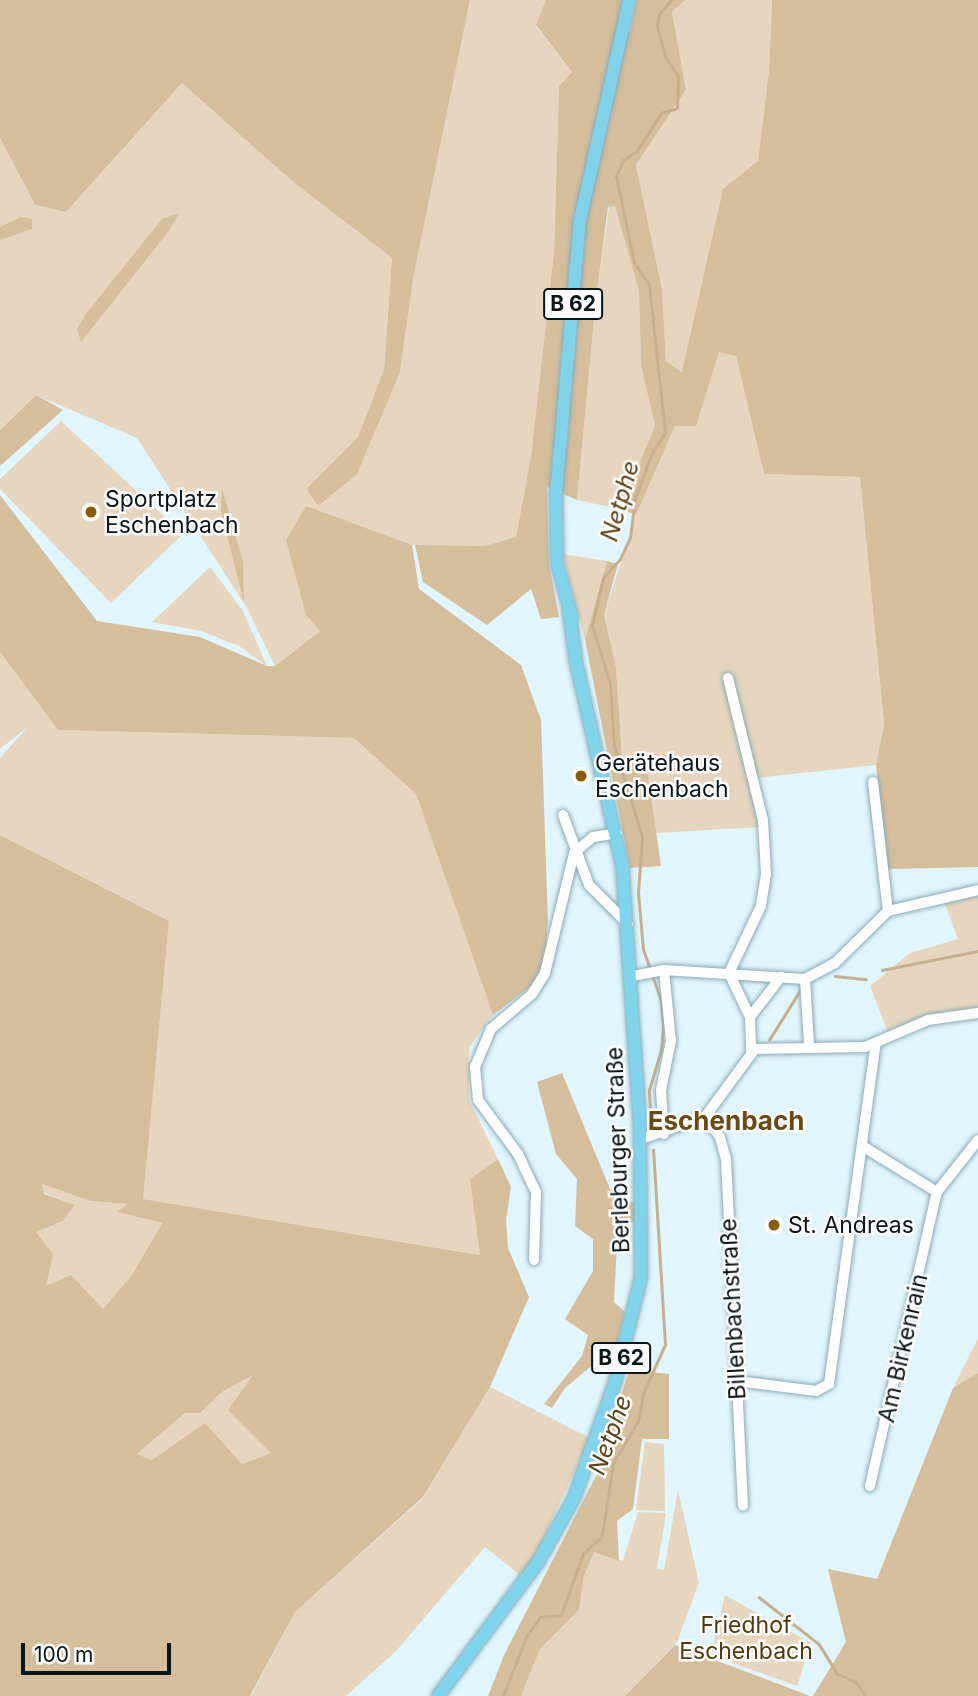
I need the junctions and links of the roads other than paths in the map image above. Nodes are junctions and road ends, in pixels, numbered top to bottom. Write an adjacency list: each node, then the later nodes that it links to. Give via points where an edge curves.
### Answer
1 (629, 0): 5 (main road, Berleburger Straße / B 62, via 580,220 556,494 557,563 585,664 591,720)
2 (728, 678): 11 (street, via 763,820 766,869 761,906)
3 (873, 782): 8 (street)
4 (563, 815): 6 (street)
5 (617, 832): 6 (street, via 593,837); 9 (main road, Berleburger Straße / B 62)
6 (574, 853): 9 (street, via 594,892); 26 (street, via 545,973 532,995 491,1029 475,1067 478,1100 518,1154 536,1192)
7 (978, 890): 8 (street)
8 (888, 911): 14 (street, via 835,963)
9 (628, 924): 12 (main road, Berleburger Straße / B 62)
10 (660, 970): 11 (street); 12 (street); 21 (street, via 671,1041 661,1090)
11 (729, 973): 13 (street); 16 (street)
12 (638, 975): 22 (main road, Berleburger Straße / B 62)
13 (781, 977): 14 (street); 16 (street)
14 (805, 979): 18 (street)
15 (978, 1013): 17 (street, via 928,1020)
16 (750, 1017): 19 (street)
17 (876, 1043): 18 (street, via 855,1048); 24 (street)
18 (809, 1045): 19 (street)
19 (751, 1051): 20 (street, via 724,1097)
20 (705, 1117): 21 (street); 27 (street, Billenbachstraße, via 720,1137 726,1159)
21 (664, 1134): 22 (street)
22 (640, 1139): 30 (main road, Berleburger Straße / B 62, via 644,1253 636,1304 591,1460 538,1562)
23 (978, 1140): 25 (street, Am Birkenrain)
24 (864, 1147): 25 (street); 27 (street, via 829,1384 816,1391)
25 (937, 1192): 28 (street, Am Birkenrain)
26 (534, 1260)
27 (737, 1381): 29 (street, Billenbachstraße)
28 (870, 1486)
29 (743, 1506)
30 (438, 1696)

